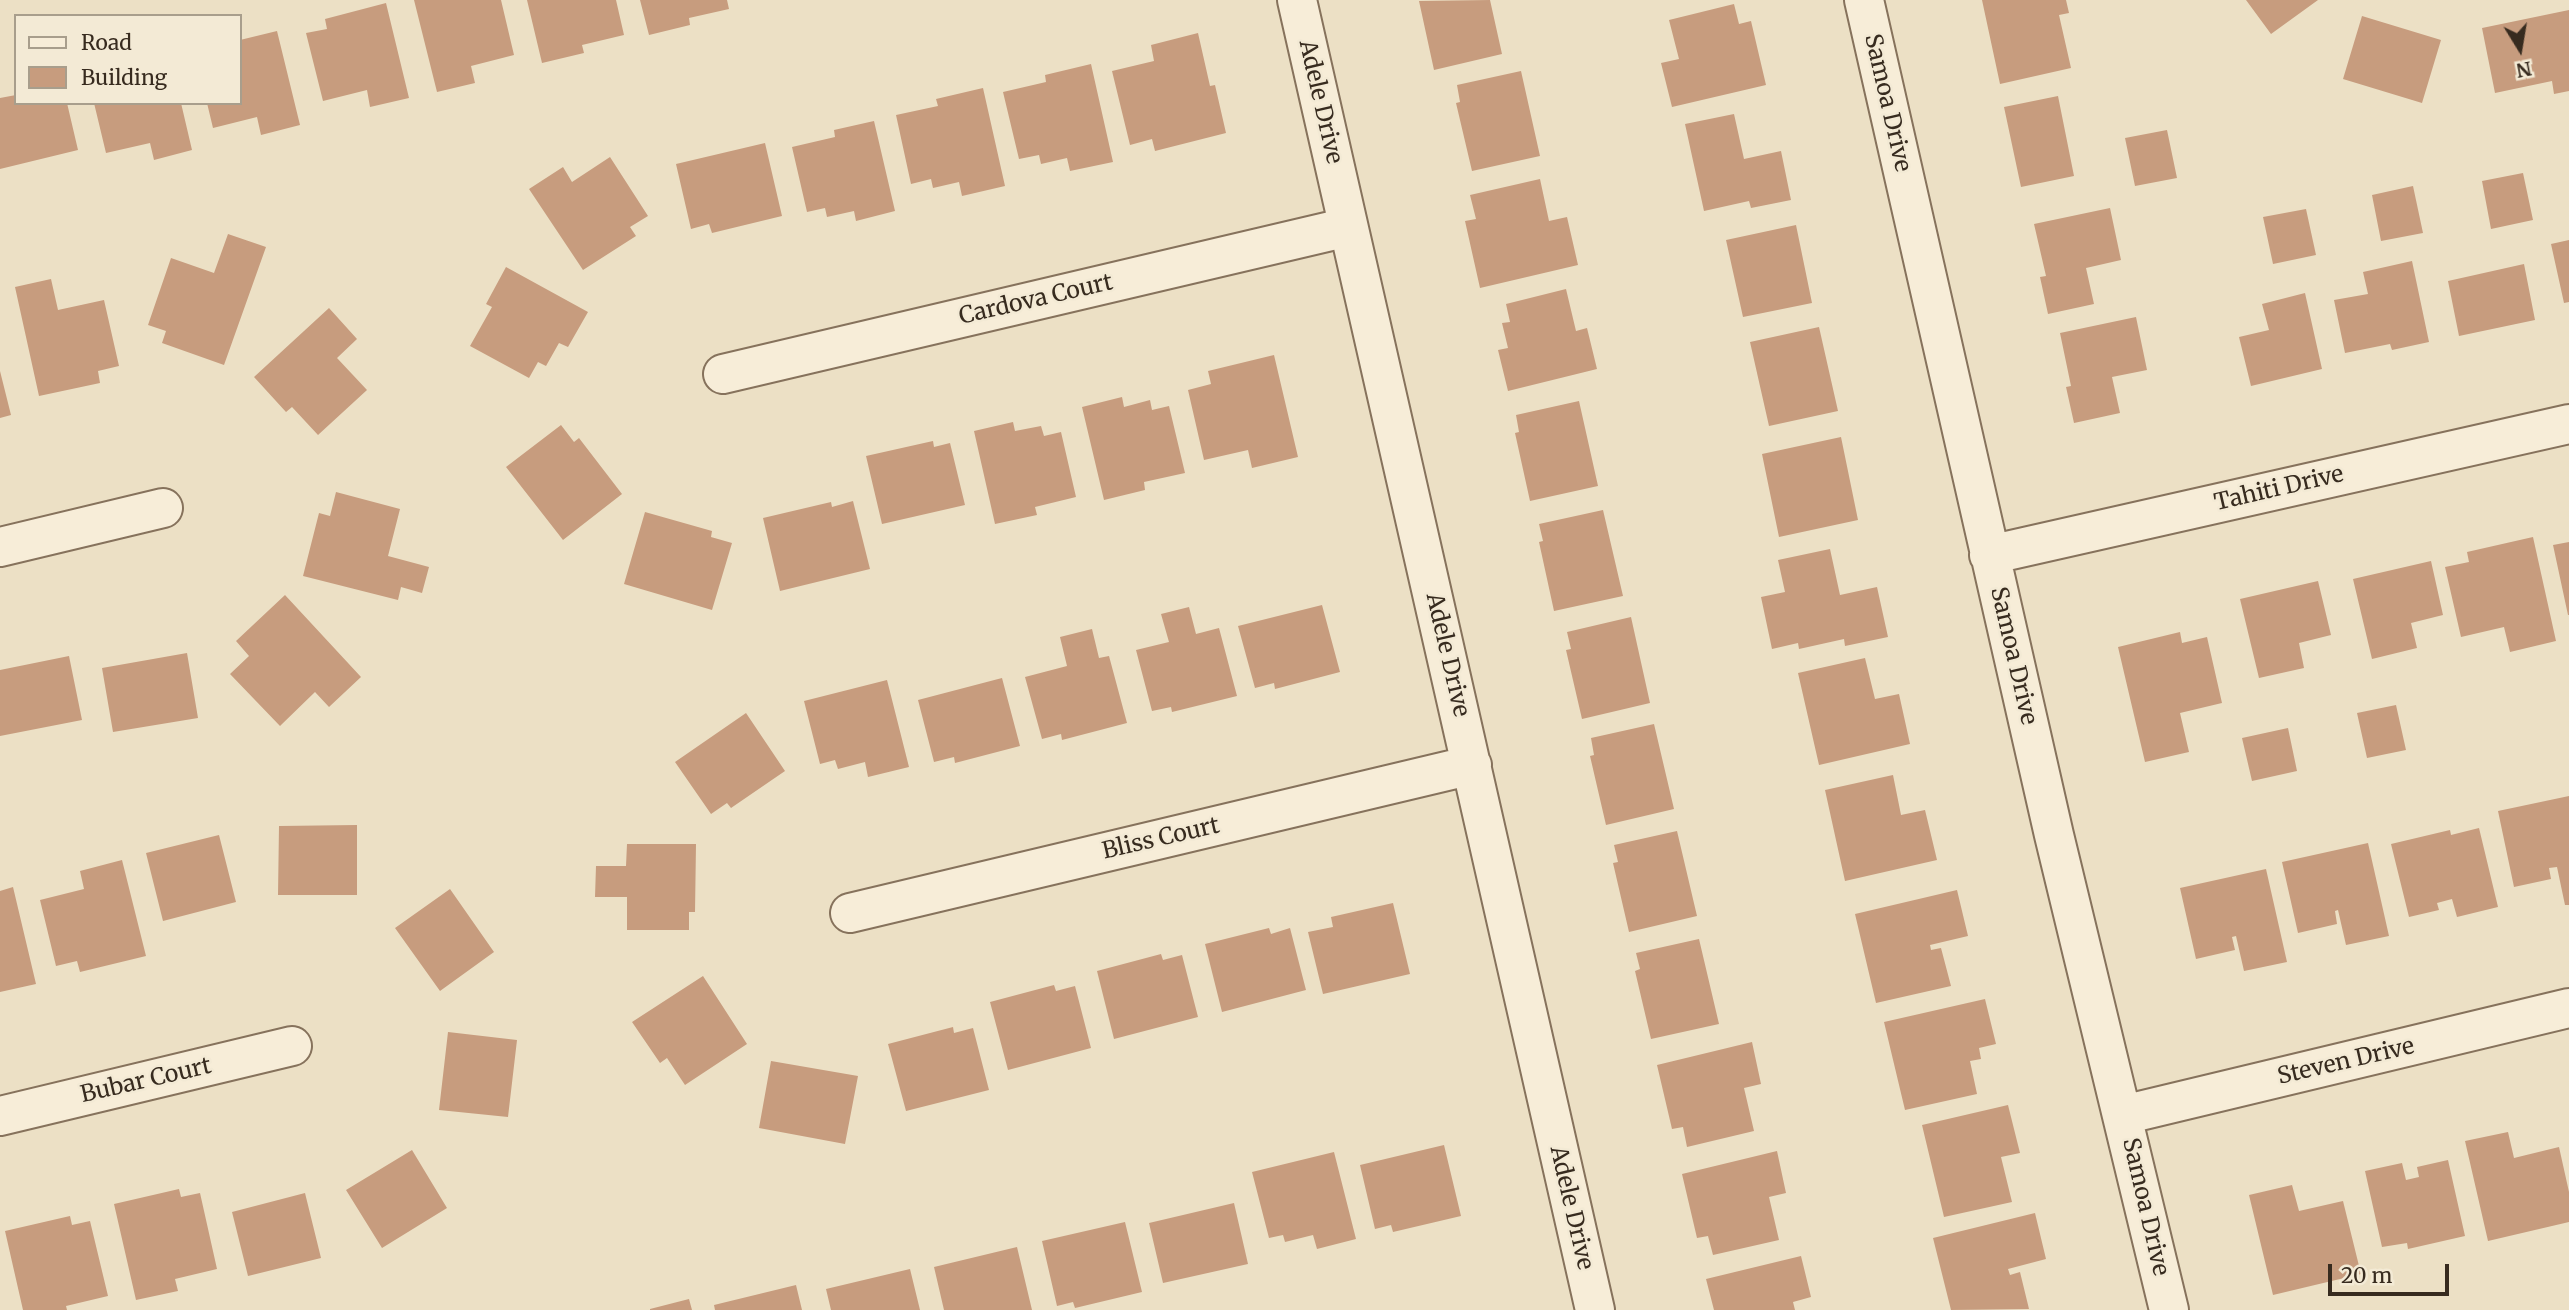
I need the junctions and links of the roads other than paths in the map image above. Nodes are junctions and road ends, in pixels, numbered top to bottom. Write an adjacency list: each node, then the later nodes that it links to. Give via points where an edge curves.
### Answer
1 (1297, 0): 3 (street, Adele Drive)
2 (1864, 0): 8 (street, Samoa Drive)
3 (1348, 227): 4 (street, Cardova Court); 9 (street, Adele Drive)
4 (723, 374)
5 (2569, 424): 8 (street, Tahiti Drive)
6 (163, 508): 7 (street)
7 (0, 547)
8 (1989, 555): 13 (street, Samoa Drive)
9 (1472, 765): 10 (street, Bliss Court); 15 (street, Adele Drive)
10 (850, 913)
11 (2569, 1009): 13 (street, Steven Drive)
12 (292, 1046): 14 (street, Bubar Court)
13 (2123, 1115): 16 (street, Samoa Drive)
14 (0, 1116)
15 (1586, 1308)
16 (2169, 1310)

